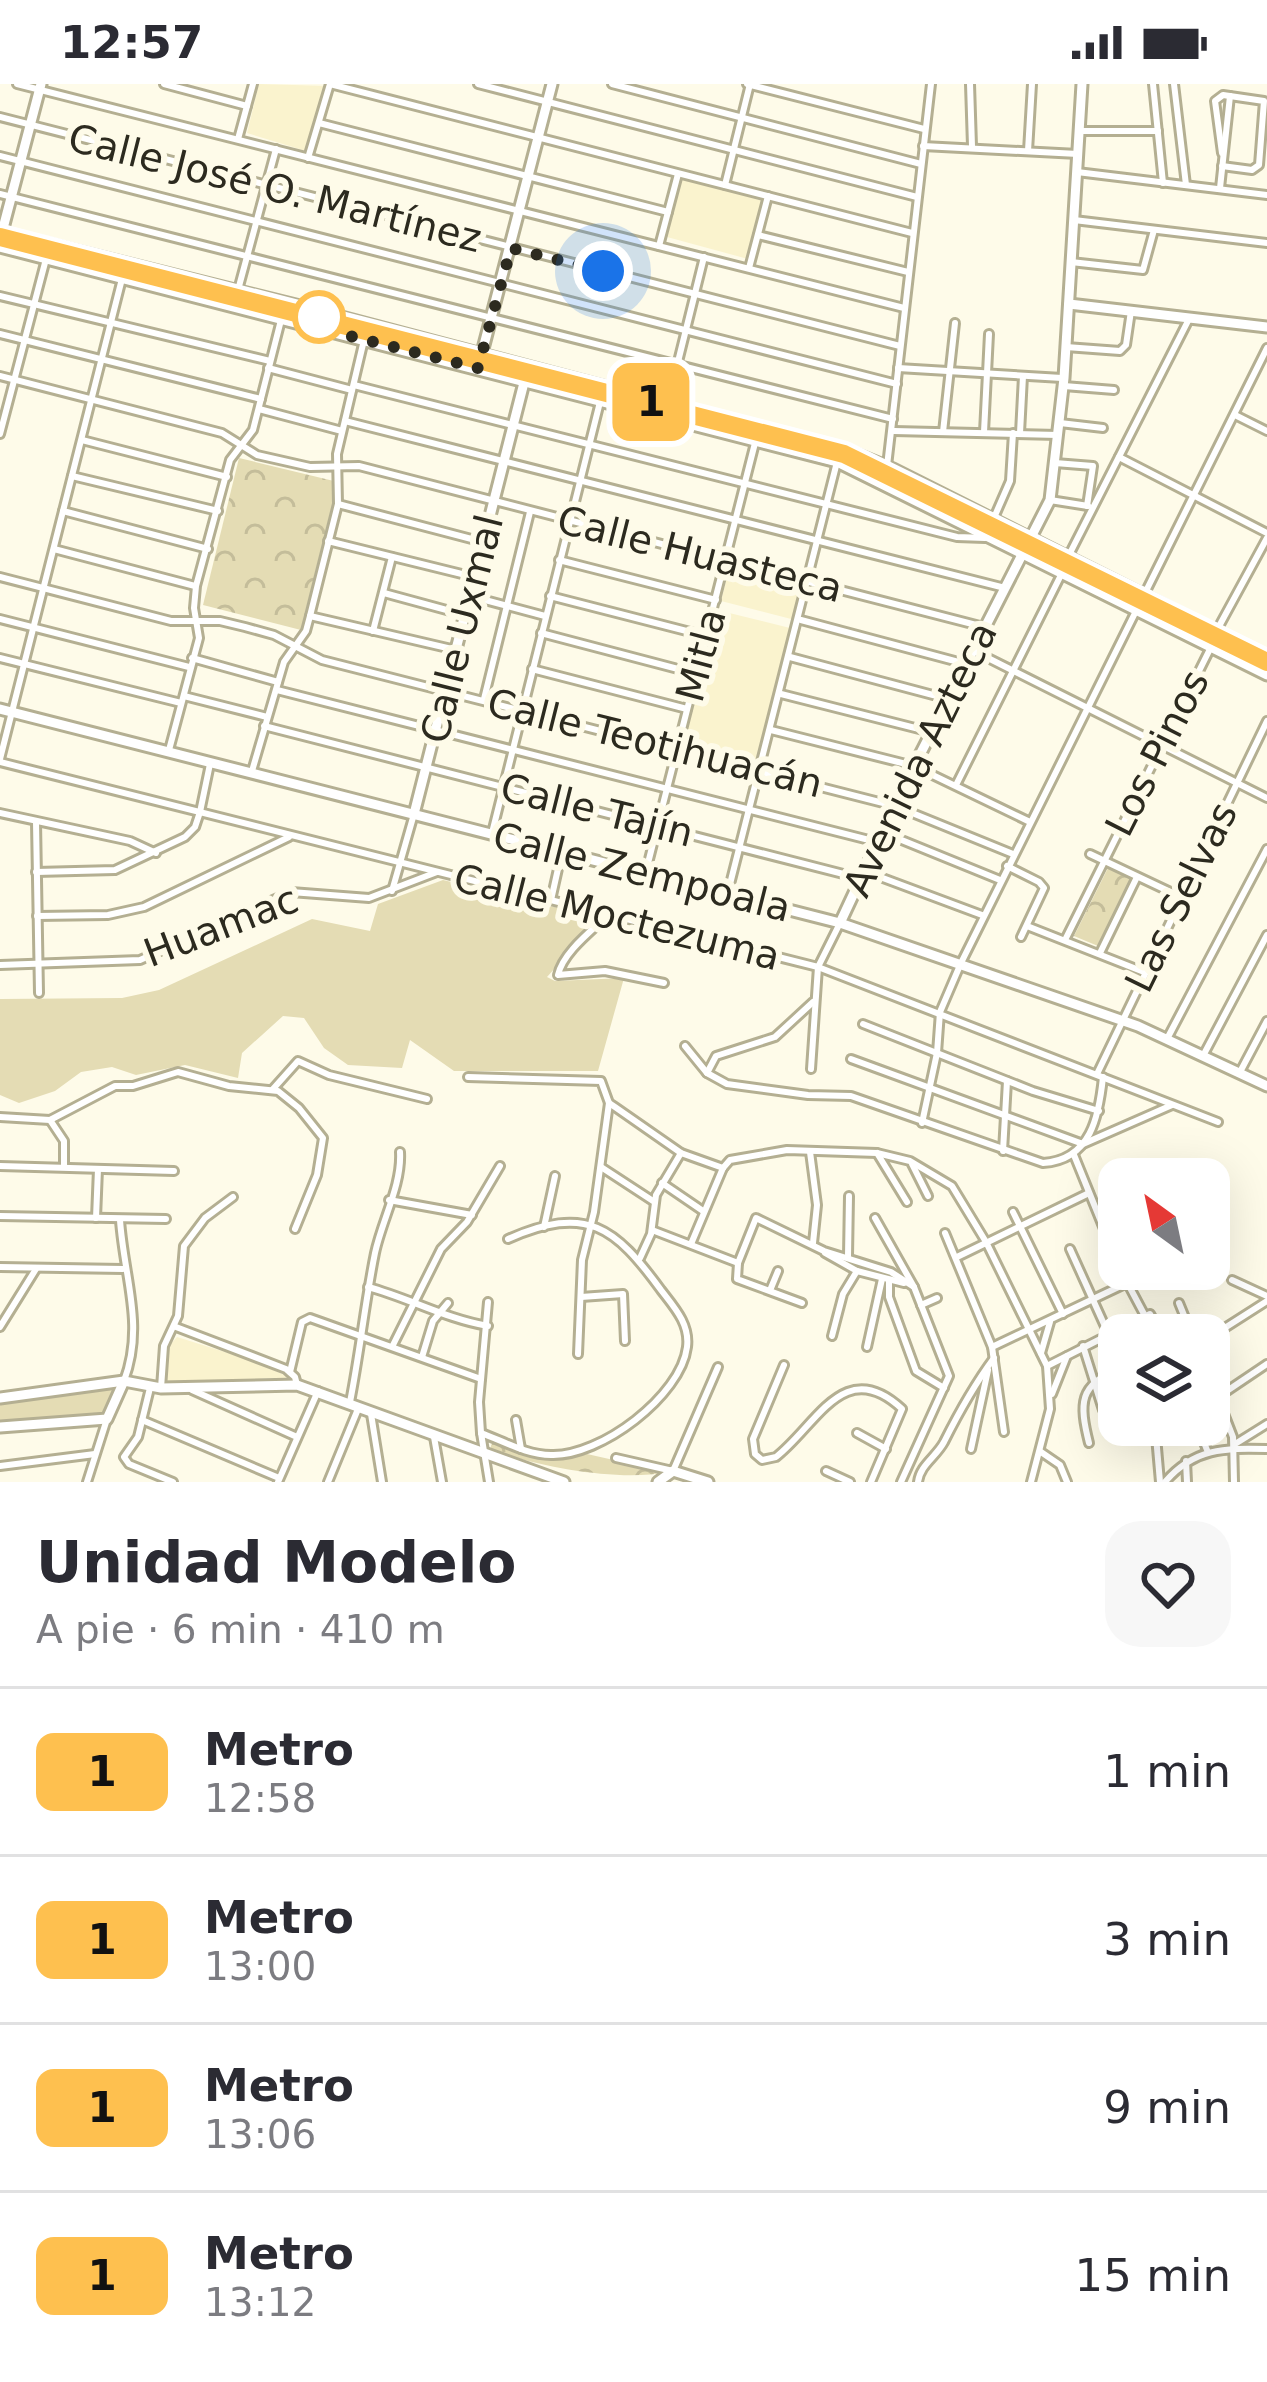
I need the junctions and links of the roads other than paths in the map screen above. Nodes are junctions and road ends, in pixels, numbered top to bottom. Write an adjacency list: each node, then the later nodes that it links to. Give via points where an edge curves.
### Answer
1 (17, 84): 15 (street)
2 (164, 84): 18 (street)
3 (253, 84): 18 (street)
4 (330, 84): 23 (street); 28 (street)
5 (478, 84): 17 (street)
6 (552, 84): 17 (street)
7 (612, 84): 22 (street)
8 (749, 84): 22 (street); 25 (street)
9 (931, 84): 25 (street)
10 (970, 84): 31 (street)
11 (1033, 84): 34 (street)
12 (1082, 84): 26 (street, Avenida Azteca)
13 (1153, 84): 27 (street)
14 (1174, 84): 47 (street)
15 (40, 87): 24 (street); 29 (street)
16 (1230, 96): 19 (street); 20 (street); 41 (street, via 1265,104 1261,145 1255,169)
17 (547, 102): 28 (street); 33 (street)
18 (248, 106): 29 (street)
19 (1215, 108): 20 (street); 35 (street)
20 (1228, 111): 35 (street)
21 (0, 117): 24 (street, Calle José O. Martínez)
22 (742, 117): 33 (street); 40 (street)
23 (319, 123): 38 (street); 44 (street)
24 (31, 125): 39 (street); 48 (street, Calle José O. Martínez)
25 (925, 129): 30 (street)
26 (1080, 131): 27 (street); 36 (street, Avenida Azteca)
27 (1158, 131): 45 (street)
28 (538, 138): 43 (street); 44 (street)
29 (238, 139): 32 (street)
30 (923, 146): 31 (street); 40 (street)
31 (972, 148): 34 (street)
32 (276, 149): 38 (street); 48 (street)
33 (734, 149): 46 (street); 53 (street)
34 (1028, 151): 36 (street)
35 (1222, 152): 41 (street)
36 (1078, 154): 42 (street, Avenida Azteca)
37 (0, 156): 39 (street)
38 (308, 158): 54 (street)
39 (21, 161): 50 (street); 57 (street)
40 (921, 164): 53 (street)
41 (1222, 166): 49 (street)
42 (1076, 172): 45 (street); 56 (street, Avenida Azteca)
43 (678, 174): 46 (street); 55 (street)
44 (529, 176): 54 (street); 55 (street)
45 (1163, 183): 47 (street)
46 (725, 185): 52 (street)
47 (1186, 185): 49 (street)
48 (266, 186): 57 (street); 65 (street, Calle José O. Martínez)
49 (1220, 189): 51 (street)
50 (6, 195): 59 (street); 66 (street)
51 (1267, 195)
52 (768, 196): 60 (street); 61 (street)
53 (917, 196): 60 (street)
54 (519, 212): 63 (street); 65 (street)
55 (668, 212): 63 (street)
56 (1073, 220): 58 (street); 69 (street, Avenida Azteca)
57 (256, 221): 66 (street); 74 (street)
58 (1154, 230): 62 (street); 69 (street, via 1143,270)
59 (1, 232): 70 (street)
60 (912, 233): 72 (street)
61 (758, 236): 71 (street); 72 (street)
62 (1267, 243)
63 (659, 246): 67 (street)
64 (0, 247): 68 (street)
65 (511, 248): 74 (street); 76 (street, Calle José O. Martínez)
66 (247, 256): 75 (street); 84 (street)
67 (704, 257): 71 (street); 76 (street)
68 (46, 259): 73 (street); 78 (street)
69 (1071, 262): 79 (street, Avenida Azteca)
70 (125, 263): 73 (street); 75 (street)
71 (749, 269): 80 (street)
72 (908, 272): 80 (street)
73 (122, 278): 83 (street); 85 (street)
74 (502, 283): 84 (street); 88 (street)
75 (238, 291): 96 (street)
76 (696, 293): 88 (street); 93 (street, Calle José O. Martínez)
77 (0, 296): 78 (street)
78 (35, 304): 85 (street); 92 (street)
79 (1069, 304): 81 (street); 94 (street, Avenida Azteca)
80 (904, 308): 93 (street)
81 (1131, 311): 82 (street); 94 (street, via 1120,351)
82 (1191, 316): 87 (street); 135 (street)
83 (281, 319): 91 (street); 98 (street)
84 (492, 319): 96 (street); 99 (street)
85 (111, 320): 97 (street); 98 (street)
86 (955, 323): 103 (street)
87 (1267, 327)
88 (687, 329): 99 (street); 110 (street)
89 (0, 334): 92 (street)
90 (989, 334): 104 (street)
91 (364, 340): 101 (street); 111 (street)
92 (26, 341): 97 (street); 108 (street)
93 (899, 346): 102 (street)
94 (1066, 347): 109 (street, Avenida Azteca)
95 (1267, 348): 118 (street)
96 (482, 355): 100 (street); 101 (street)
97 (103, 358): 114 (street); 115 (street)
98 (269, 365): 111 (street); 114 (street)
99 (677, 365): 116 (street); 119 (street)
100 (528, 367): 107 (street, Calle Uxmal); 116 (street)
101 (478, 368): 107 (street)
102 (898, 368): 103 (street); 110 (street)
103 (950, 371): 104 (street); 127 (street)
104 (986, 374): 106 (street); 128 (street)
105 (0, 376): 108 (street, Calle Huasteca)
106 (1023, 376): 109 (street); 129 (street)
107 (525, 379): 113 (street); 121 (street, Calle Uxmal)
108 (15, 380): 115 (street, Calle Huasteca); 120 (street)
109 (1064, 382): 112 (street); 124 (street, Avenida Azteca)
110 (897, 384): 119 (street)
111 (353, 388): 121 (street); 122 (street)
112 (1114, 390)
113 (601, 398): 132 (street); 134 (street)
114 (261, 399): 117 (street)
115 (92, 400): 131 (street); 133 (street, Calle Huasteca)
116 (668, 402): 139 (street)
117 (259, 409): 122 (street); 133 (street)
118 (1235, 415): 126 (street); 145 (street)
119 (893, 419): 125 (street)
120 (2, 420): 130 (street)
121 (513, 425): 134 (street); 137 (street, Calle Uxmal)
122 (344, 426): 137 (street); 140 (street)
123 (1103, 428): 124 (street)
124 (1059, 429): 129 (street); 138 (street, Avenida Azteca)
125 (892, 431): 127 (street); 139 (street)
126 (1267, 431)
127 (944, 432): 128 (street)
128 (984, 433): 129 (street)
129 (1017, 433): 155 (street, via 1010,481)
130 (0, 434)
131 (82, 440): 141 (street); 142 (street)
132 (756, 440): 136 (street); 144 (street, Mitla)
133 (242, 444): 140 (street, Calle Huasteca, via 275,459); 142 (street)
134 (589, 445): 143 (street); 144 (street)
135 (1119, 457): 145 (street); 150 (street)
136 (837, 462): 148 (street); 157 (street)
137 (503, 463): 143 (street); 147 (street, Calle Uxmal)
138 (1055, 463): 146 (street, Avenida Azteca); 150 (street, via 1093,466)
139 (887, 466): 155 (street)
140 (337, 467): 147 (street, Calle Huasteca); 149 (street)
141 (72, 476): 151 (street); 152 (street)
142 (226, 477): 152 (street)
143 (581, 482): 154 (street); 156 (street)
144 (746, 483): 148 (street); 154 (street, Mitla)
145 (1195, 496): 158 (street); 178 (street)
146 (1050, 500): 150 (street); 159 (street, Avenida Azteca)
147 (494, 503): 153 (street, Calle Huasteca); 162 (street, Calle Uxmal)
148 (828, 504): 157 (street, via 968,539); 160 (street)
149 (338, 505): 161 (street); 162 (street)
150 (1090, 506): 167 (street)
151 (63, 511): 163 (street); 164 (street)
152 (218, 511): 164 (street)
153 (530, 512): 156 (street, Calle Huasteca); 182 (street)
154 (736, 519): 160 (street); 168 (street, Mitla)
155 (993, 520): 159 (street)
156 (570, 521): 168 (street, Calle Huasteca); 169 (street)
157 (992, 536): 165 (street)
158 (1267, 536): 193 (street)
159 (1032, 539): 165 (street, Avenida Azteca); 167 (street)
160 (819, 540): 173 (street); 176 (street)
161 (328, 542): 166 (street); 185 (street)
162 (483, 542): 172 (street, Calle Uxmal)
163 (54, 549): 174 (street); 175 (street)
164 (208, 549): 174 (street)
165 (1025, 552): 170 (street); 176 (street, Avenida Azteca)
166 (392, 557): 172 (street); 177 (street)
167 (1068, 557): 178 (street)
168 (726, 559): 173 (street, Calle Huasteca); 181 (street, Mitla)
169 (559, 560): 180 (street); 181 (street)
170 (1062, 572): 183 (street); 207 (street)
171 (0, 577): 175 (street, Calle Teotihuacán)
172 (474, 577): 179 (street, Calle Uxmal)
173 (808, 580): 188 (street); 190 (street, Calle Huasteca)
174 (196, 586): 189 (street)
175 (43, 588): 189 (street, Calle Teotihuacán); 191 (street)
176 (1005, 588): 190 (street, Avenida Azteca)
177 (384, 593): 184 (street); 192 (street)
178 (1144, 595): 193 (street)
179 (470, 596): 182 (street); 184 (street, Calle Uxmal)
180 (550, 596): 186 (street); 195 (street)
181 (716, 600): 195 (street, Mitla)
182 (507, 606): 186 (street); 214 (street)
183 (1137, 609): 197 (street); 216 (street)
184 (465, 614): 198 (street, Calle Uxmal)
185 (310, 616): 192 (street); 196 (street)
186 (545, 616): 194 (street)
187 (0, 620): 191 (street)
188 (800, 620): 200 (street); 205 (street)
189 (197, 621): 196 (street, Calle Teotihuacán); 203 (street)
190 (984, 627): 199 (street, Avenida Azteca)
191 (33, 628): 203 (street); 204 (street)
192 (374, 631): 198 (street)
193 (1216, 632): 202 (street)
194 (541, 633): 206 (street); 208 (street)
195 (706, 636): 208 (street, Mitla)
196 (293, 645): 210 (street); 211 (street, Calle Teotihuacán, via 322,660)
197 (1211, 646): 209 (street); 226 (street, Los Pinos)
198 (455, 650): 211 (street, Calle Uxmal)
199 (972, 650): 205 (street, Avenida Azteca); 207 (street)
200 (790, 657): 212 (street); 215 (street)
201 (0, 658): 204 (street, Calle Tajín)
202 (1267, 658)
203 (191, 663): 210 (street); 213 (street)
204 (24, 664): 213 (street, Calle Tajín); 220 (street)
205 (966, 664): 215 (street, Avenida Azteca)
206 (532, 669): 218 (street); 219 (street)
207 (1013, 670): 216 (street); 237 (street)
208 (697, 674): 218 (street, Mitla)
209 (1267, 675)
210 (278, 686): 221 (street); 223 (street)
211 (446, 689): 214 (street, Calle Teotihuacán); 223 (street, Calle Uxmal)
212 (781, 694): 224 (street); 225 (street)
213 (182, 699): 221 (street, Calle Tajín); 228 (street)
214 (484, 699): 219 (street, Calle Teotihuacán)
215 (948, 699): 225 (street, Avenida Azteca)
216 (1087, 707): 226 (street); 247 (street)
217 (0, 709): 220 (street, Calle Zempoala)
218 (687, 709): 227 (street, Mitla)
219 (522, 710): 227 (street, Calle Teotihuacán); 229 (street)
220 (13, 712): 228 (street, Calle Zempoala); 230 (street)
221 (265, 721): 233 (street, Calle Tajín); 235 (street)
222 (1267, 721): 236 (street, Las Selvas)
223 (436, 730): 229 (street); 233 (street, Calle Uxmal)
224 (771, 730): 232 (street); 234 (street)
225 (931, 732): 232 (street, Avenida Azteca)
226 (1161, 744): 236 (street); 258 (street, Los Pinos)
227 (677, 748): 234 (street, Calle Teotihuacán); 239 (street, Mitla)
228 (170, 750): 231 (street, Calle Zempoala)
229 (512, 750): 238 (street); 239 (street)
230 (0, 760): 243 (street, Calle Moctezuma)
231 (211, 761): 235 (street, Calle Zempoala); 243 (street)
232 (914, 766): 237 (street); 241 (street, Avenida Azteca)
233 (427, 767): 238 (street, Calle Tajín); 245 (street, Calle Uxmal)
234 (760, 769): 241 (street, Calle Teotihuacán); 242 (street)
235 (252, 772): 245 (street, Calle Zempoala)
236 (1237, 783): 240 (street); 271 (street, Las Selvas)
237 (956, 785): 247 (street)
238 (504, 786): 248 (street, Calle Tajín); 249 (street)
239 (666, 789): 242 (street); 248 (street, Mitla)
240 (1267, 798)
241 (895, 806): 251 (street, Avenida Azteca); 256 (street, Calle Teotihuacán)
242 (750, 810): 251 (street); 252 (street)
243 (200, 812): 250 (street, Calle Moctezuma); 255 (street, via 191,832)
244 (0, 813): 246 (street)
245 (414, 814): 249 (street, Calle Zempoala); 259 (street, Calle Uxmal)
246 (37, 822): 255 (street); 262 (street)
247 (1030, 822): 256 (street)
248 (658, 825): 252 (street, Calle Tajín); 261 (street, Mitla)
249 (492, 833): 254 (street, Calle Zempoala)
250 (292, 836): 259 (street, Calle Moctezuma); 274 (street, via 131,911)
251 (880, 837): 264 (street, Avenida Azteca); 267 (street)
252 (740, 846): 264 (street, Calle Tajín); 270 (street)
253 (1267, 849): 265 (street)
254 (562, 851): 261 (street, Calle Zempoala); 272 (street)
255 (156, 853): 262 (street, via 116,870)
256 (1013, 854): 260 (street)
257 (1090, 854): 258 (street)
258 (1103, 860): 266 (street); 280 (street, Los Pinos)
259 (401, 862): 263 (street, Calle Moctezuma); 269 (street, Calle Uxmal)
260 (1007, 866): 267 (street); 277 (street, via 1044,891)
261 (646, 871): 270 (street, Calle Zempoala)
262 (35, 872): 274 (street)
263 (437, 872): 269 (street, Huamac); 272 (street, Calle Moctezuma)
264 (862, 874): 273 (street, Calle Tajín); 276 (street, Avenida Azteca)
265 (1253, 875): 268 (street); 294 (street)
266 (1137, 877): 271 (street); 281 (street)
267 (1000, 880): 273 (street)
268 (1267, 883)
269 (392, 890): 283 (street, Huamac, via 360,898 298,890 149,958)
270 (728, 892): 276 (street, Calle Zempoala)
271 (1180, 897): 286 (street, Las Selvas)
272 (551, 900): 275 (street, Calle Moctezuma)
273 (982, 915): 282 (street)
274 (37, 916): 283 (street)
275 (607, 916): 285 (street, Calle Moctezuma); 287 (street, via 558,975 605,971)
276 (840, 923): 282 (street, Calle Zempoala); 285 (street, Avenida Azteca)
277 (1027, 926): 279 (street); 280 (street)
278 (1267, 935): 297 (street)
279 (1022, 937)
280 (1065, 940): 281 (street)
281 (1100, 953): 286 (street)
282 (961, 963): 290 (street); 291 (street, Calle Zempoala)
283 (37, 964): 284 (street, Huamac); 288 (street)
284 (0, 965)
285 (818, 967): 289 (street, Avenida Azteca); 290 (street, Calle Moctezuma)
286 (1144, 972): 291 (street, Las Selvas)
287 (664, 983)
288 (39, 993)
289 (813, 1002): 299 (street, Avenida Azteca); 301 (street, via 775,1037 716,1056)
290 (940, 1012): 296 (street); 302 (street, Calle Moctezuma)
291 (1121, 1019): 294 (street, Calle Zempoala); 302 (street, Las Selvas)
292 (1267, 1021): 300 (street)
293 (863, 1024): 296 (street)
294 (1168, 1037): 297 (street, Calle Zempoala)
295 (685, 1046): 301 (street)
296 (937, 1053): 304 (street); 307 (street)
297 (1204, 1054): 300 (street, Calle Zempoala)
298 (851, 1060): 307 (street)
299 (811, 1069)
300 (1240, 1072): 305 (street, Calle Zempoala)
301 (706, 1073): 316 (street, via 740,1086 843,1094)
302 (1100, 1075): 310 (street, Calle Moctezuma); 311 (street, Las Selvas)
303 (468, 1076): 309 (street, via 597,1080)
304 (1007, 1081): 311 (street); 312 (street)
305 (1267, 1086)
306 (273, 1089): 308 (street, via 298,1061); 314 (street, via 173,1072 115,1086); 353 (street, via 323,1138)
307 (929, 1090): 312 (street); 316 (street)
308 (428, 1099)
309 (609, 1102): 321 (street); 328 (street)
310 (1172, 1105): 315 (street, Calle Moctezuma); 317 (street)
311 (1099, 1111): 317 (street, Las Selvas)
312 (1004, 1115): 317 (street); 318 (street)
313 (0, 1117): 314 (street)
314 (50, 1120): 327 (street, via 64,1142)
315 (1218, 1122)
316 (922, 1123): 318 (street)
317 (1083, 1144): 323 (street)
318 (1003, 1151): 323 (street, via 1043,1163)
319 (400, 1152): 338 (street)
320 (810, 1152): 322 (street); 329 (street, via 730,1160); 359 (street)
321 (681, 1153): 329 (street); 333 (street)
322 (877, 1154): 324 (street); 340 (street)
323 (1073, 1155): 334 (street)
324 (910, 1161): 336 (street); 357 (street, via 952,1186)
325 (0, 1166): 327 (street)
326 (500, 1166): 344 (street)
327 (64, 1167): 330 (street)
328 (601, 1167): 339 (street); 350 (street)
329 (723, 1168): 341 (street)
330 (98, 1169): 331 (street); 346 (street)
331 (174, 1171)
332 (554, 1176): 352 (street)
333 (662, 1183): 339 (street); 341 (street)
334 (1089, 1193): 343 (street); 351 (street)
335 (849, 1196): 362 (street)
336 (928, 1196)
337 (232, 1197): 395 (street, via 184,1246)
338 (389, 1200): 344 (street); 374 (street)
339 (653, 1202): 354 (street)
340 (907, 1202)
341 (703, 1211): 358 (street)
342 (1013, 1212): 351 (street)
343 (1098, 1214)
344 (472, 1215): 382 (street, via 441,1249)
345 (0, 1216): 346 (street)
346 (96, 1218): 348 (street)
347 (874, 1218): 375 (street)
348 (120, 1219): 349 (street); 368 (street)
349 (166, 1219)
350 (592, 1225): 352 (street); 364 (street); 378 (street)
351 (1020, 1226): 357 (street); 389 (street)
352 (544, 1227): 356 (street)
353 (295, 1229)
354 (651, 1230): 358 (street); 364 (street)
355 (945, 1233): 363 (street)
356 (508, 1238)
357 (986, 1242): 363 (street); 397 (street)
358 (692, 1244): 365 (street)
359 (813, 1245): 361 (street); 365 (street, via 756,1218)
360 (1070, 1249): 380 (street)
361 (824, 1251): 362 (street); 370 (street)
362 (848, 1256): 373 (street)
363 (957, 1257): 405 (street)
364 (640, 1258): 445 (street, via 683,1323 687,1347 678,1372 631,1424 596,1445 554,1456)
365 (738, 1263): 376 (street, via 739,1280)
366 (0, 1267): 367 (street)
367 (38, 1268): 368 (street); 393 (street)
368 (123, 1269): 419 (street, via 136,1335)
369 (778, 1271): 376 (street)
370 (857, 1271): 371 (street); 399 (street)
371 (886, 1280): 373 (street); 404 (street); 423 (street, via 919,1376)
372 (1232, 1280): 381 (street)
373 (904, 1283): 375 (street)
374 (368, 1287): 382 (street); 398 (street)
375 (914, 1287): 387 (street)
376 (771, 1288): 385 (street)
377 (1113, 1290): 380 (street)
378 (580, 1297): 401 (street, via 623,1294); 407 (street)
379 (937, 1298): 387 (street)
380 (1094, 1299): 389 (street); 390 (street)
381 (1267, 1299): 394 (street)
382 (415, 1300): 388 (street); 402 (street)
383 (488, 1302): 396 (street)
384 (448, 1303): 388 (street)
385 (802, 1303)
386 (1179, 1304): 391 (street)
387 (921, 1305): 423 (street, via 949,1376)
388 (439, 1313): 396 (street); 409 (street)
389 (1064, 1314): 392 (street)
390 (1100, 1314)
391 (1183, 1314)
392 (1050, 1321): 397 (street); 406 (street)
393 (2, 1322)
394 (1230, 1324)
395 (176, 1327): 415 (street); 421 (street)
396 (488, 1327): 417 (street)
397 (1029, 1330): 405 (street); 406 (street)
398 (363, 1336): 402 (street); 415 (street, via 306,1318); 429 (street)
399 (832, 1336)
400 (1098, 1338): 403 (street)
401 (625, 1341)
402 (394, 1345): 409 (street)
403 (1083, 1346): 408 (street); 418 (street)
404 (867, 1347)
405 (992, 1347): 410 (street)
406 (1041, 1353): 413 (street)
407 (578, 1354)
408 (1068, 1355): 413 (street); 427 (street)
409 (422, 1357): 417 (street)
410 (992, 1361): 436 (street); 447 (street); 474 (street)
411 (1267, 1364): 424 (street)
412 (784, 1365): 446 (street, via 753,1439 757,1456 776,1457 853,1388 902,1406)
413 (1047, 1366): 427 (street)
414 (718, 1367): 457 (street)
415 (290, 1372): 420 (street)
416 (1098, 1377): 418 (street)
417 (481, 1378): 438 (street)
418 (1094, 1379): 426 (street); 441 (street, via 1084,1401)
419 (124, 1382): 421 (street); 428 (street); 430 (street)
420 (297, 1385): 422 (street); 425 (street)
421 (155, 1388): 422 (street); 431 (street)
422 (189, 1389): 440 (street)
423 (945, 1389): 473 (street)
424 (1230, 1389)
425 (318, 1391): 429 (street); 440 (street)
426 (1098, 1393)
427 (1051, 1397): 451 (street)
428 (0, 1398)
429 (360, 1406): 437 (street); 464 (street); 465 (street)
430 (107, 1419): 434 (street); 452 (street)
431 (142, 1420): 456 (street, via 124,1456); 460 (street)
432 (516, 1420): 445 (street)
433 (1267, 1424): 444 (street)
434 (0, 1427)
435 (1230, 1431): 444 (street)
436 (1004, 1432)
437 (434, 1433): 450 (street); 466 (street)
438 (481, 1433): 445 (street); 450 (street)
439 (857, 1433): 446 (street)
440 (297, 1437): 460 (street)
441 (1089, 1443)
442 (1158, 1446): 477 (street)
443 (1205, 1446): 449 (street)
444 (1235, 1446): 448 (street); 449 (street); 479 (street)
445 (521, 1449)
446 (886, 1449): 472 (street)
447 (971, 1449)
448 (1267, 1449)
449 (1207, 1450): 454 (street)
450 (483, 1452): 459 (street); 467 (street)
451 (1041, 1452): 475 (street); 476 (street)
452 (95, 1454): 455 (street); 461 (street)
453 (616, 1458): 457 (street)
454 (1186, 1461): 477 (street); 478 (street)
455 (0, 1466)
456 (138, 1468): 462 (street); 463 (street)
457 (673, 1471): 469 (street); 470 (street)
458 (826, 1471): 471 (street)
459 (535, 1476): 468 (street)
460 (279, 1480)
461 (87, 1482)
462 (133, 1482)
463 (173, 1482)
464 (328, 1482)
465 (382, 1482)
466 (442, 1482)
467 (489, 1482)
468 (564, 1482)
469 (658, 1482)
470 (708, 1482)
471 (850, 1482)
472 (871, 1482)
473 (901, 1482)
474 (918, 1482)
475 (1031, 1482)
476 (1067, 1482)
477 (1162, 1482)
478 (1187, 1482)
479 (1234, 1482)

